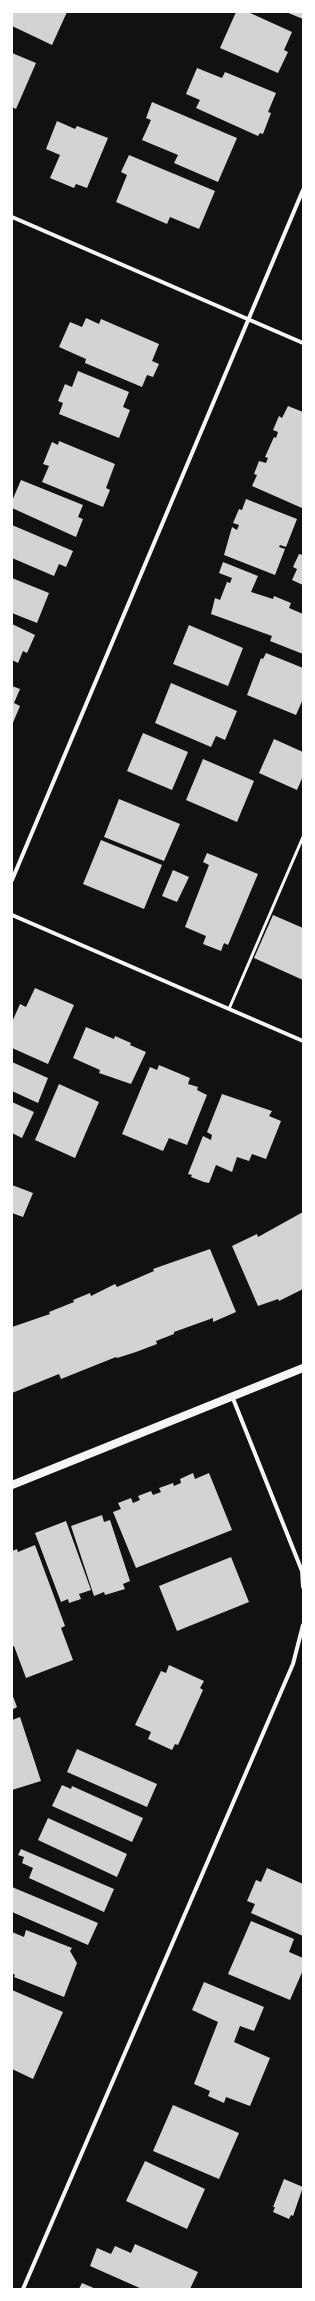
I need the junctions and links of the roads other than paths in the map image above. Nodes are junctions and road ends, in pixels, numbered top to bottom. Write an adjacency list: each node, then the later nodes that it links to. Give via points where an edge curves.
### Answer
1 (303, 190): 3 (street)
2 (12, 217): 3 (street)
3 (248, 319): 4 (street); 6 (street)
4 (303, 343)
5 (303, 837): 8 (lane)
6 (12, 880)
7 (12, 915): 8 (street)
8 (229, 1009): 9 (street)
9 (303, 1042)
10 (303, 1368): 11 (main road)
11 (232, 1396): 12 (main road); 13 (street, via 302,1572)
12 (12, 1485)
13 (303, 1587)
14 (303, 1625): 15 (street, via 293,1664)
15 (22, 2289)

